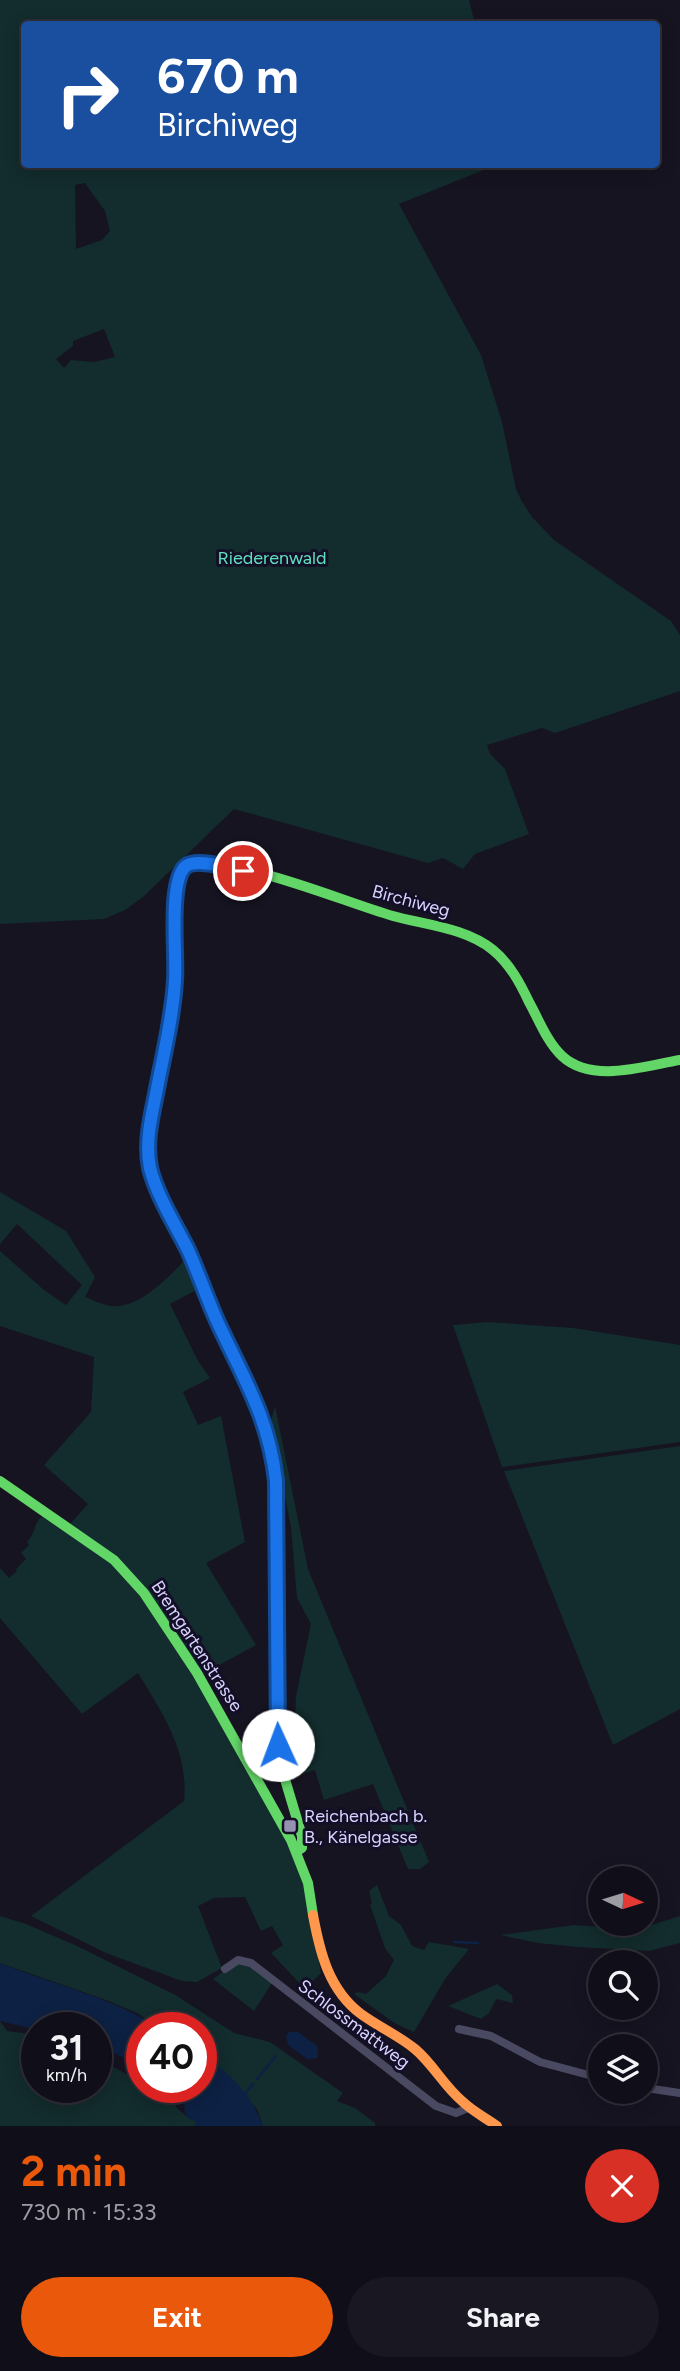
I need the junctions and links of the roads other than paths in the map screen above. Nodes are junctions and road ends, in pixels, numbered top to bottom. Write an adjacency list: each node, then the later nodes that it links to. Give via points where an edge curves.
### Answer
1 (680, 1060): 3 (street, Birchiweg, via 604,1071 583,1069 569,1063 552,1041 505,961 478,941 243,871 202,863 185,867 176,888 175,982 150,1126 150,1167 252,1390 271,1447 276,1481 278,1745 302,1836 302,1847)
2 (0, 1481): 3 (street, Bremgartenstrasse, via 114,1560 144,1593 197,1673)
3 (296, 1851): 9 (street, via 308,1883 323,1962 334,1984 360,2012 415,2049)
4 (225, 1969): 9 (street, Schlossmattweg, via 240,1959 251,1963 436,2106 457,2113)
5 (459, 2029): 6 (street, via 491,2036 540,2062)
6 (588, 2075)
7 (658, 2090): 8 (street)
8 (680, 2093)
9 (468, 2108): 10 (street)
10 (497, 2126)

